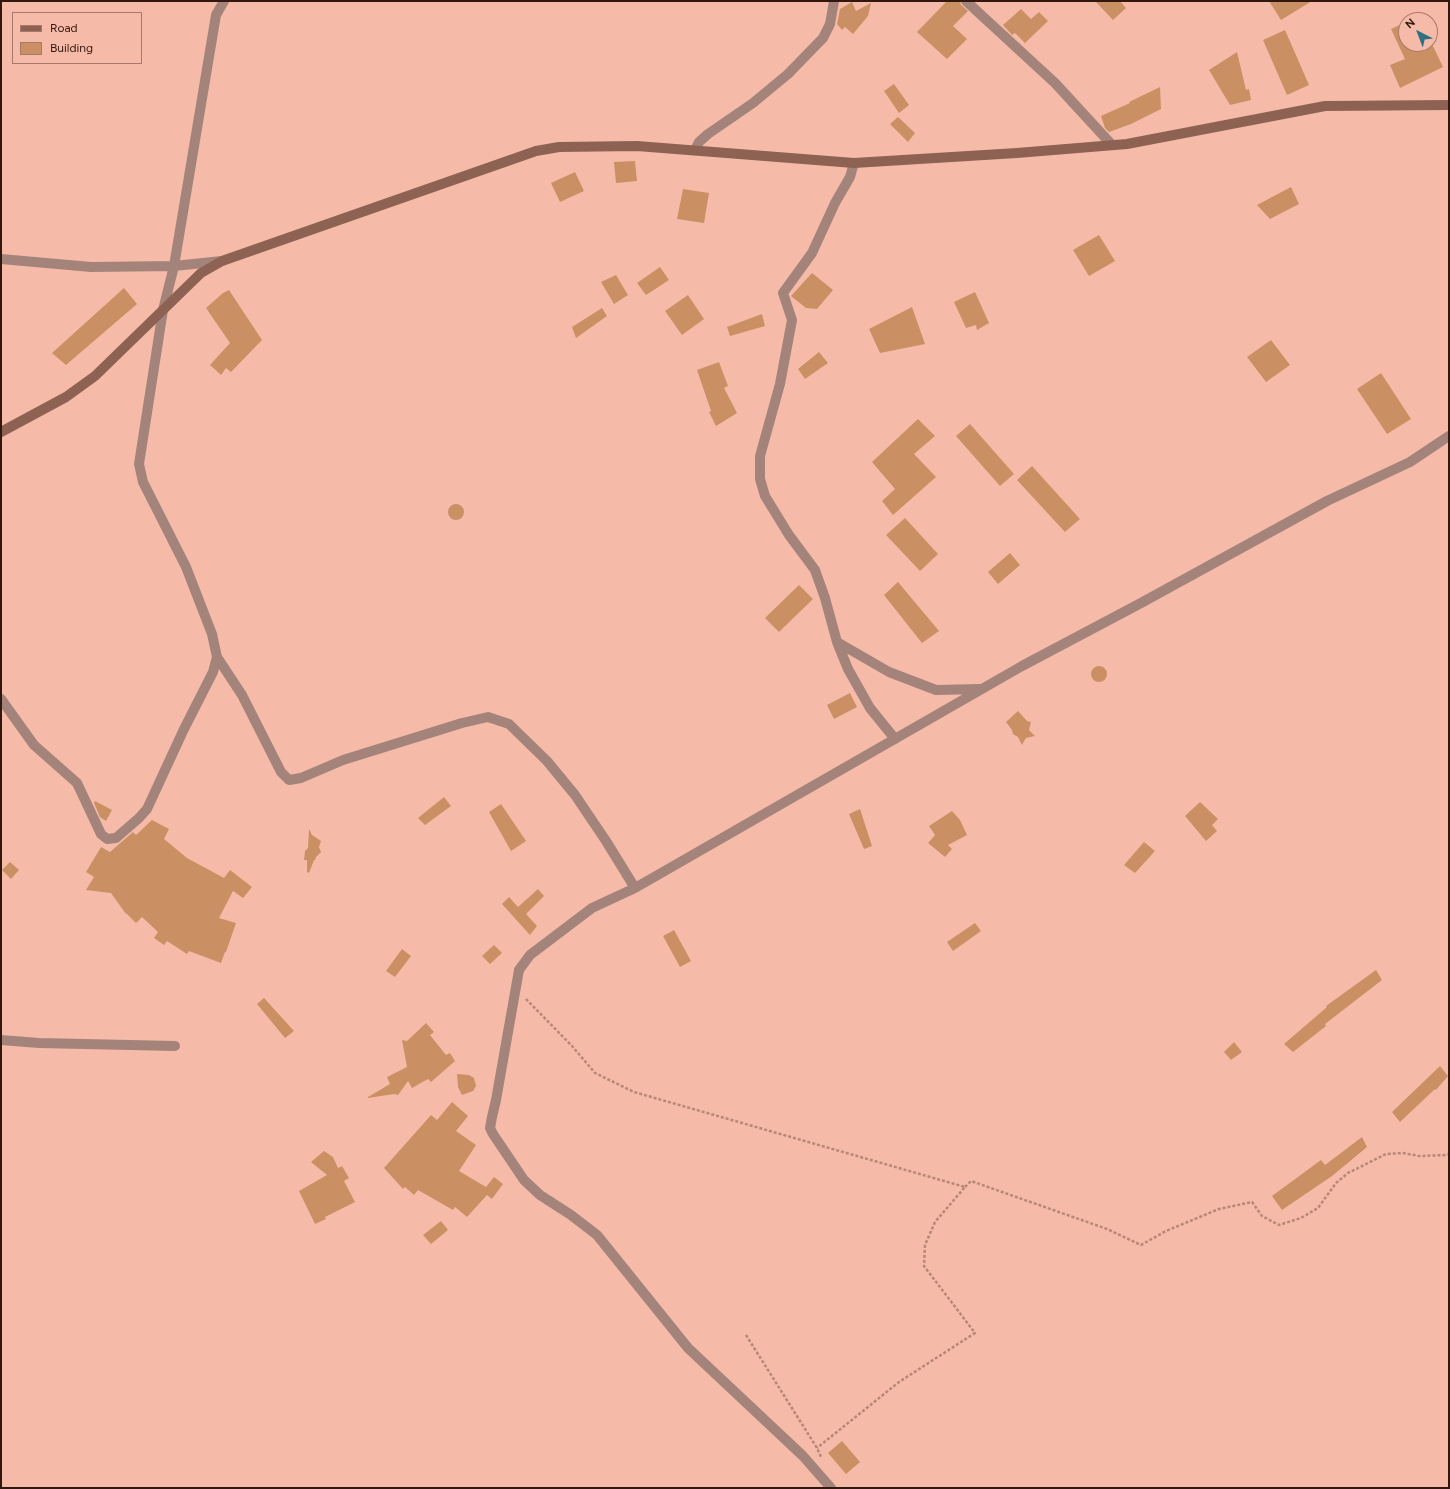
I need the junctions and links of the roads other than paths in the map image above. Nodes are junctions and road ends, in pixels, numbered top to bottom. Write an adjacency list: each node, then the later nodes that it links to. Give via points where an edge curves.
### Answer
1 (224, 1): 10 (street, via 216,15)
2 (834, 1): 6 (street, via 830,24 823,38 788,74 754,103 708,134)
3 (966, 1): 5 (street, via 1055,83)
4 (1449, 104): 5 (street, via 1325,106)
5 (1112, 145): 7 (street)
6 (695, 150): 7 (street); 9 (street, via 637,146 559,147 536,151)
7 (854, 163): 14 (street, via 850,177 812,253 783,293 792,320 780,384 760,456 760,479 765,496 815,570)
8 (1, 258): 10 (street, via 91,267)
9 (222, 260): 10 (street); 11 (street, via 201,273)
10 (174, 266): 11 (street)
11 (163, 310): 12 (street, via 95,376 66,397); 15 (street, via 139,464 143,482 186,567 212,634)
12 (1, 432)
13 (1449, 436): 16 (street, via 1410,462 1327,501)
14 (837, 642): 16 (street, via 889,672 936,690); 18 (street, via 848,669 870,708)
15 (217, 657): 17 (street, via 213,672 147,809 116,838 107,839 101,834 77,783 34,745); 19 (street, via 242,695 281,772 289,780 301,778 342,760 462,723 488,717 509,724 547,760 575,795)
16 (981, 689): 18 (street)
17 (1, 699)
18 (895, 739): 19 (street)
19 (635, 888): 22 (street, via 592,908 530,955 519,970 490,1128 524,1180 540,1195 572,1215 597,1235 688,1348 803,1456)
20 (1, 1040): 21 (street)
21 (176, 1046)
22 (831, 1488)

